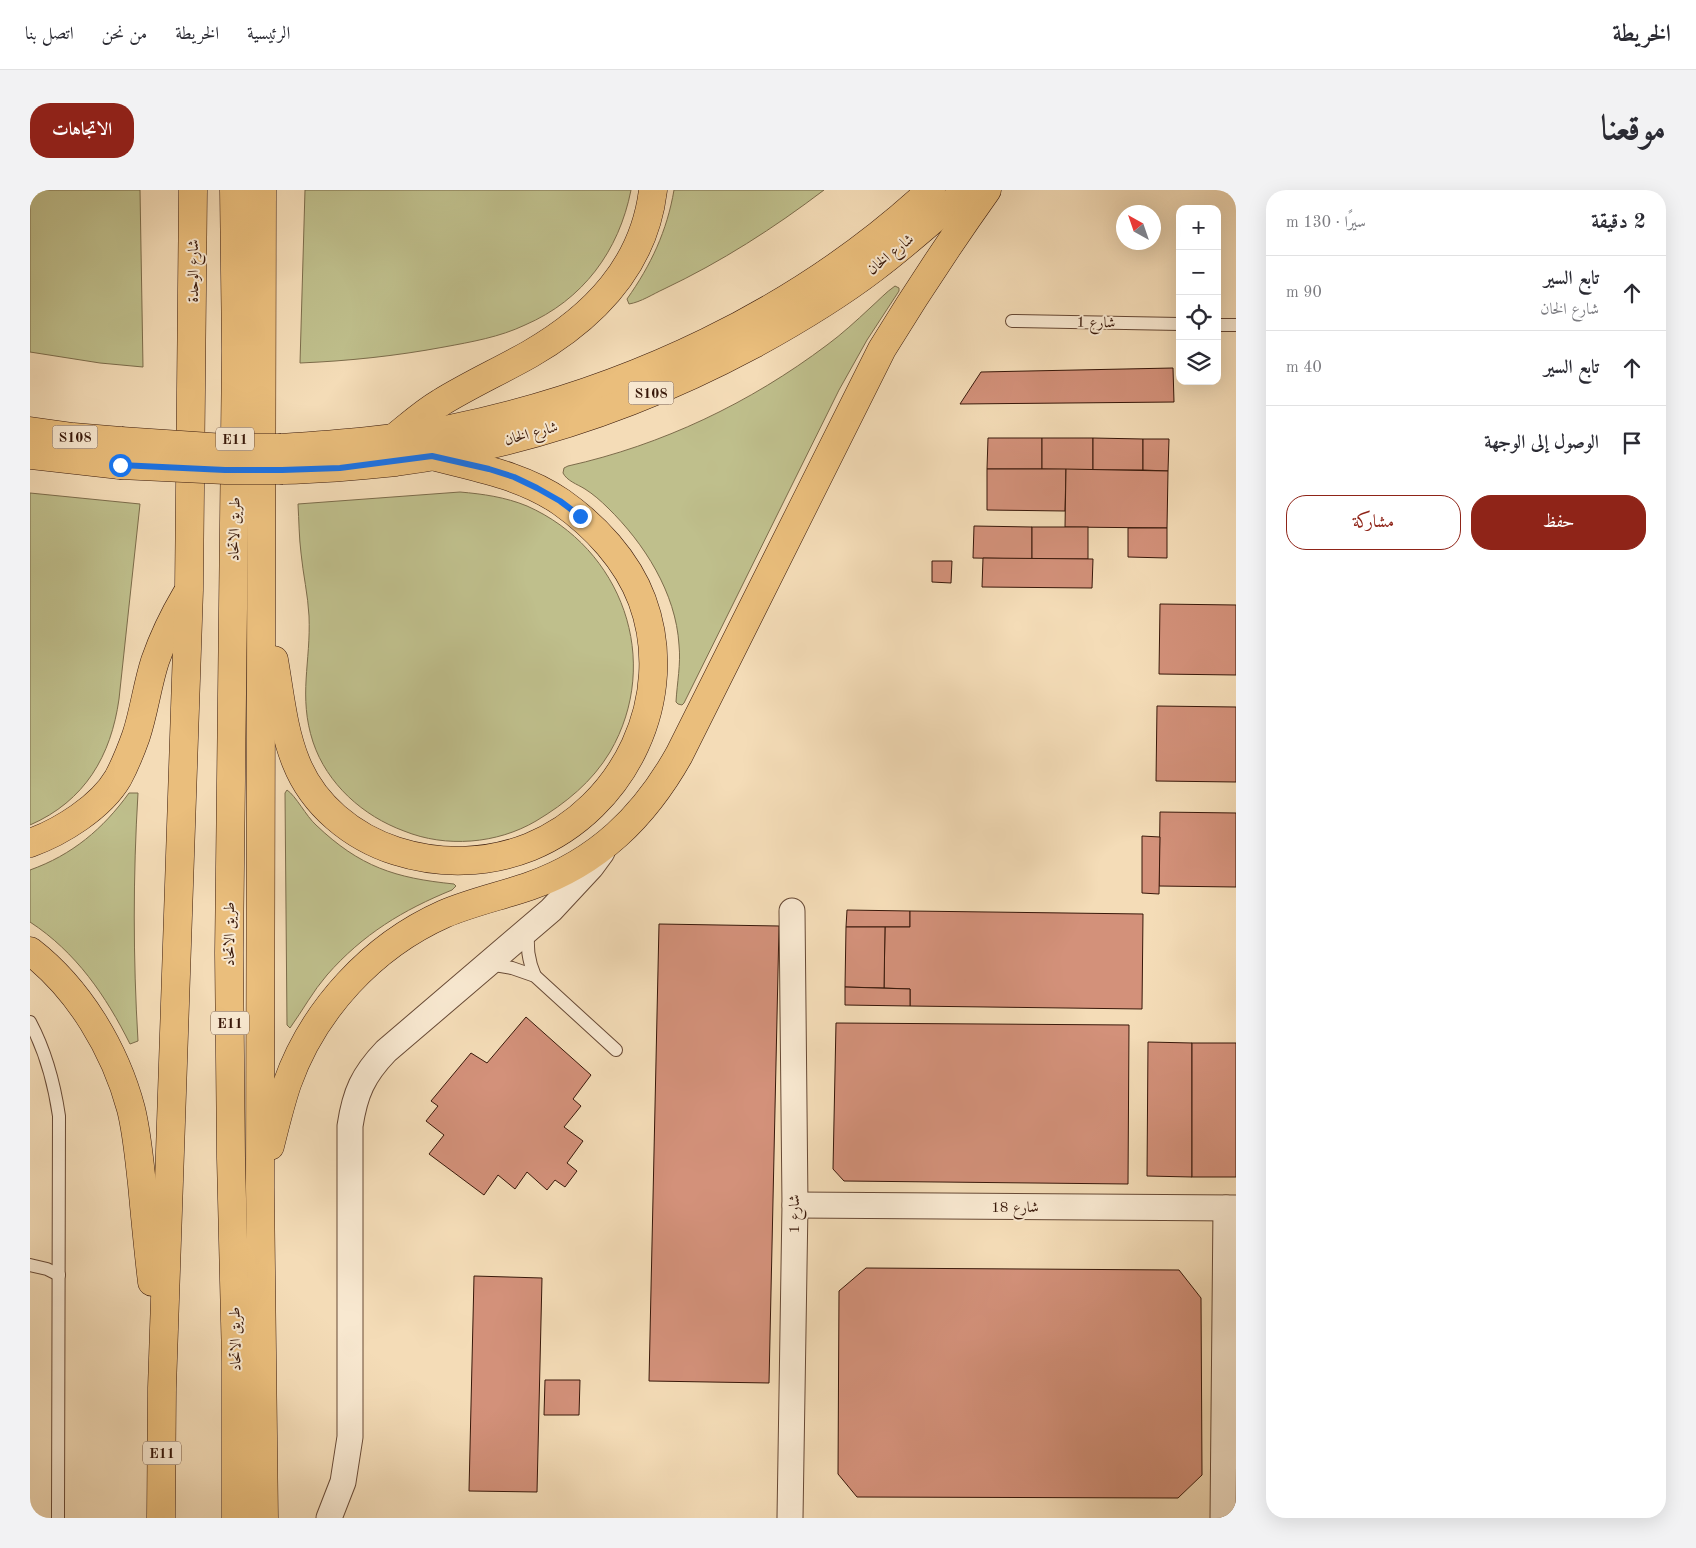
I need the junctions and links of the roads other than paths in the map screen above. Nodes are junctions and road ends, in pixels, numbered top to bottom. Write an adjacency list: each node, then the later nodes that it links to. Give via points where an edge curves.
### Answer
1 (193, 190): 21 (main road, شارع الوحدة / E11)
2 (234, 190): 39 (main road, طريق الاتحاد / E11, via 236,351 229,963)
3 (262, 190): 9 (main road)
4 (278, 190): 9 (main road)
5 (653, 190): 15 (main road, via 652,203 634,253 621,276 585,316 531,353 438,404)
6 (932, 190): 15 (main road, شارع الخان / S108, via 904,216 813,282 715,338 672,358 612,383 504,417)
7 (967, 190): 18 (main road, شارع الخان / S108, via 874,268 827,301 726,359 639,398 566,424)
8 (987, 190): 23 (main road, via 939,258 882,349 665,780 636,817)
9 (262, 248): 20 (main road)
10 (1012, 321): 11 (lane, شارع 1)
11 (1176, 324)
12 (1221, 325): 13 (lane)
13 (1236, 325)
14 (30, 431): 16 (main road, شارع الخان / S108, via 73,437)
15 (394, 438): 19 (main road, شارع الخان / S108, via 338,444)
16 (120, 453): 17 (main road, شارع الخان / S108); 19 (main road, شارع الخان / S108, bridge, via 225,470)
17 (30, 454)
18 (432, 456): 19 (main road, شارع الخان / S108, via 340,468); 20 (main road, via 514,477 560,501 580,516 610,548 630,576 641,599 653,657 650,699 644,724 623,770 590,809 569,826 545,841 519,851 465,861 401,853 371,841 339,821 308,784 291,748)
19 (282, 459)
20 (261, 584): 31 (main road)
21 (189, 590): 22 (main road, via 164,636 137,734 117,779 82,815); 36 (main road, E11)
22 (30, 844)
23 (608, 844): 25 (street, via 571,889); 31 (main road, via 557,875 443,914 392,944 348,983 329,1006 299,1056 278,1112)
24 (792, 911): 32 (street, شارع 1)
25 (529, 929): 27 (street); 28 (lane, via 528,952)
26 (30, 951): 36 (main road, via 77,999 94,1025 109,1051 131,1108 138,1146)
27 (489, 964): 28 (lane); 41 (street, via 375,1063 358,1090 350,1126 350,1437 343,1482)
28 (535, 976): 30 (lane)
29 (30, 1022): 35 (lane, via 48,1064 59,1116)
30 (616, 1050)
31 (260, 1187): 40 (main road)
32 (795, 1205): 33 (street, شارع 18); 42 (street, شارع 1)
33 (1231, 1208): 43 (street)
34 (30, 1264): 35 (lane)
35 (59, 1275): 37 (lane)
36 (162, 1388): 38 (main road, E11)
37 (58, 1518)
38 (162, 1518)
39 (236, 1518)
40 (264, 1518)
41 (329, 1518)
42 (790, 1518)
43 (1223, 1518)

